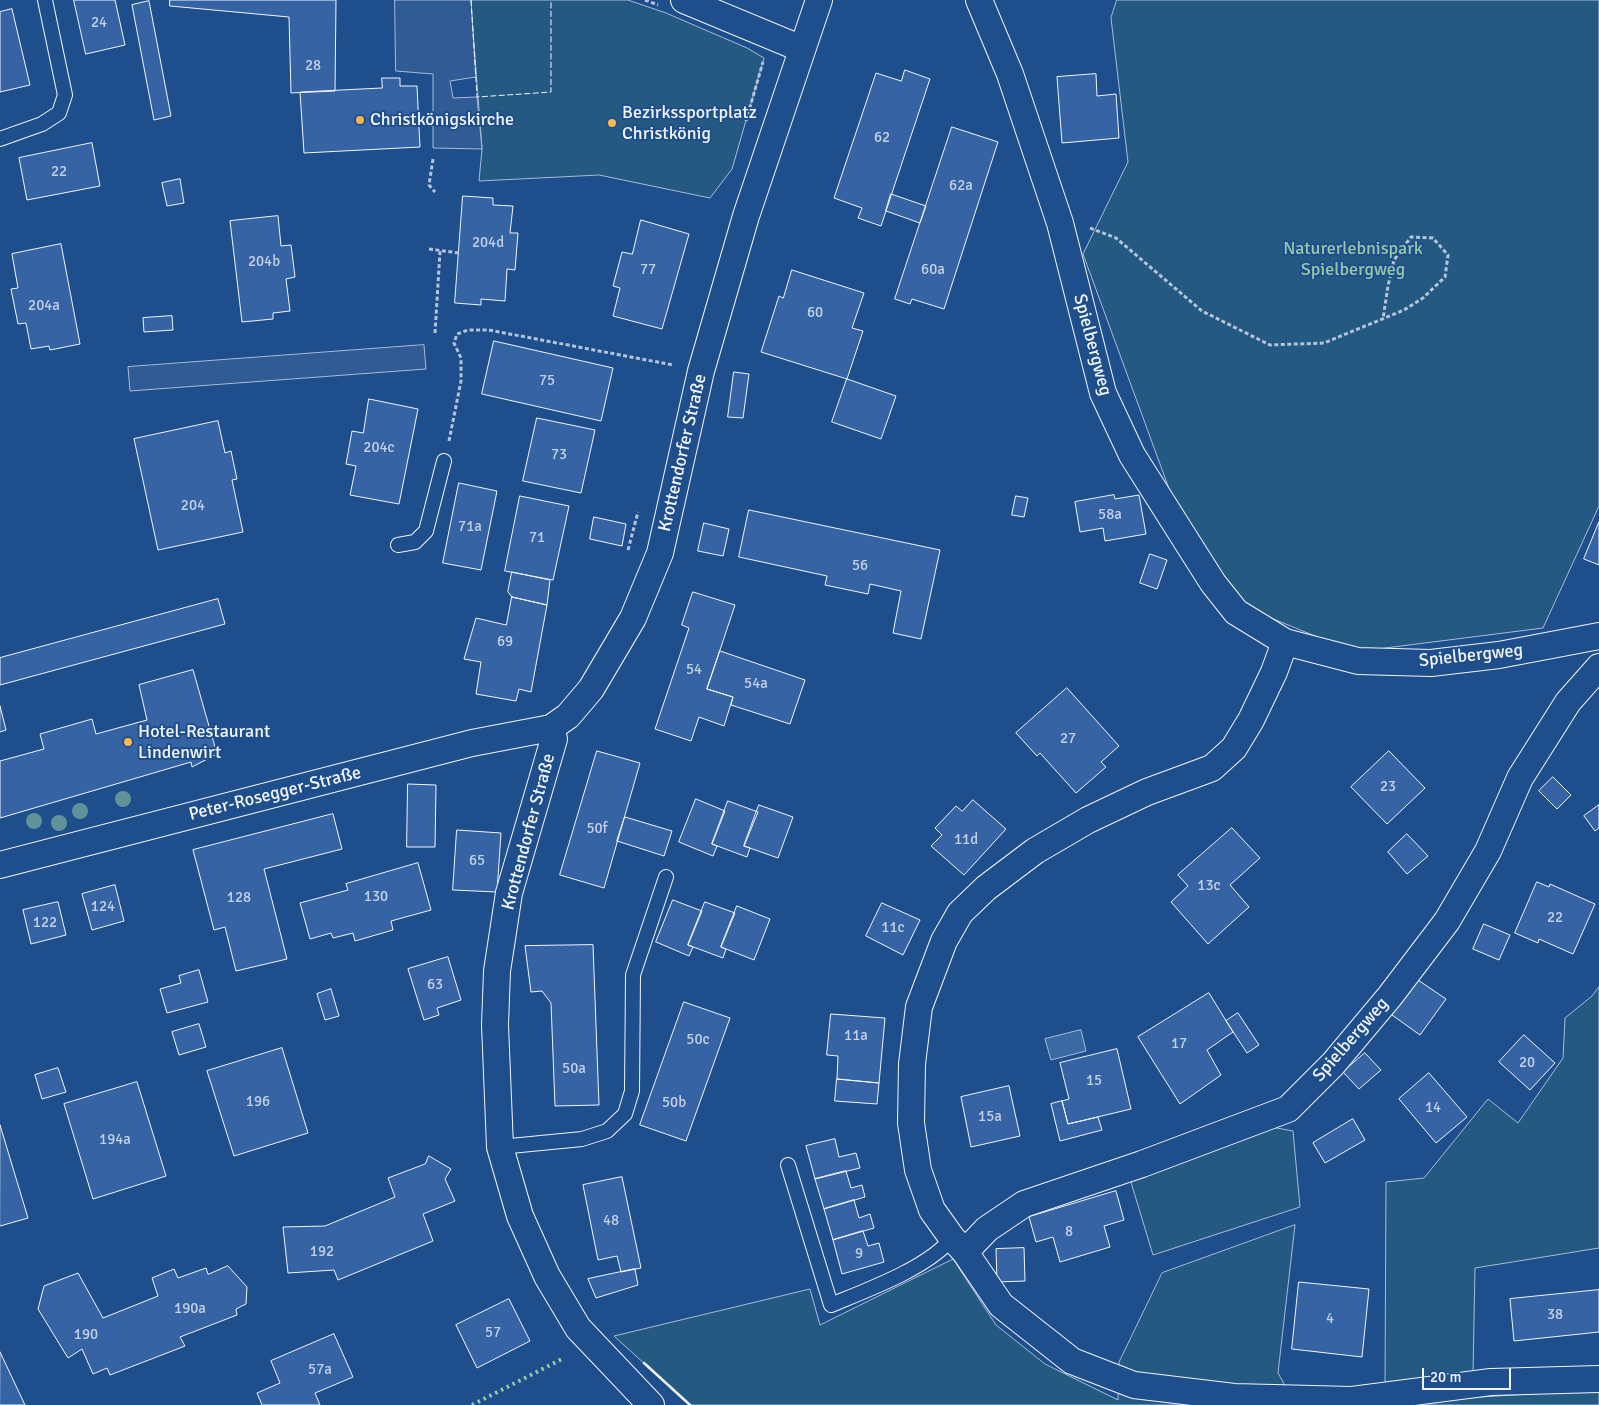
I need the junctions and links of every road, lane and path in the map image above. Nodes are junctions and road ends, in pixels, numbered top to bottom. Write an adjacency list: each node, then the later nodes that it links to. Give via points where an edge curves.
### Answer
1 (45, 0): 9 (lane, via 65,95 59,112 42,124)
2 (645, 0): 5 (path)
3 (819, 0): 6 (street, Krottendorfer Straße)
4 (979, 0): 26 (street, Spielbergweg, via 1010,74 1057,214 1102,393 1132,455 1213,583 1236,612)
5 (674, 4): 6 (street)
6 (802, 49): 28 (street, Krottendorfer Straße, via 746,216 701,371 660,553 612,656 591,689 568,716)
7 (764, 58): 8 (path)
8 (745, 123)
9 (0, 139)
10 (433, 159): 11 (path, via 429,185)
11 (435, 192)
12 (1087, 227): 16 (path, via 1116,238 1202,311 1270,346 1324,343)
13 (428, 249): 14 (path)
14 (440, 251): 15 (path); 17 (path)
15 (459, 253)
16 (1384, 319): 16 (path, via 1423,298 1445,277 1448,255 1433,238 1411,237 1394,260)
17 (434, 333)
18 (676, 359): 19 (path)
19 (674, 366): 20 (path); 21 (path, via 489,330 468,330 457,334 454,343 461,358 461,381)
20 (672, 375)
21 (444, 461): 23 (lane, via 426,531 415,542)
22 (640, 502): 24 (path)
23 (398, 545)
24 (628, 551)
25 (1599, 636): 26 (street, Spielbergweg, via 1499,655 1431,663 1358,661)
26 (1285, 642): 33 (street, via 1251,720 1234,748 1212,768 1146,792 1034,851 960,913 944,941 919,1007 912,1064 911,1123 918,1170 932,1210)
27 (1599, 667): 33 (street, Spielbergweg, via 1568,702 1520,778 1488,851 1448,921 1333,1064 1288,1109 1024,1204)
28 (551, 728): 29 (street, Peter-Rosegger-Straße, via 472,743); 31 (street, Krottendorfer Straße, via 554,738 509,893 496,971)
29 (0, 865)
30 (666, 877): 31 (lane, via 634,975 632,1091 625,1114 607,1131 582,1139)
31 (500, 1146): 35 (street, Krottendorfer Straße, via 520,1216 547,1276 578,1328)
32 (788, 1165): 33 (lane, via 831,1305)
33 (959, 1245): 34 (street, via 1001,1305 1072,1361 1134,1385 1234,1397 1352,1400 1510,1382)
34 (1599, 1379)
35 (651, 1405)

